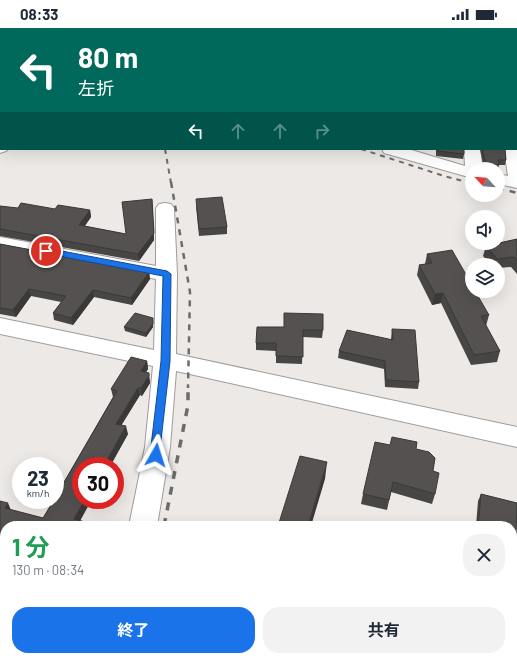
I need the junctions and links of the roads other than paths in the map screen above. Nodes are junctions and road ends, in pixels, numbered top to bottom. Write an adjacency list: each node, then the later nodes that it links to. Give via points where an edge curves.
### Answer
1 (397, 150): 4 (street)
2 (472, 150): 5 (street)
3 (512, 150): 7 (street)
4 (431, 155): 6 (street)
5 (473, 162)
6 (465, 170)
7 (517, 178)
8 (505, 180): 9 (street)
9 (517, 183)
10 (165, 208): 12 (street)
11 (0, 242): 12 (street)
12 (167, 274): 14 (street)
13 (0, 326): 14 (street)
14 (165, 361): 15 (street); 16 (street, via 152,486)
15 (517, 437)
16 (144, 521)

